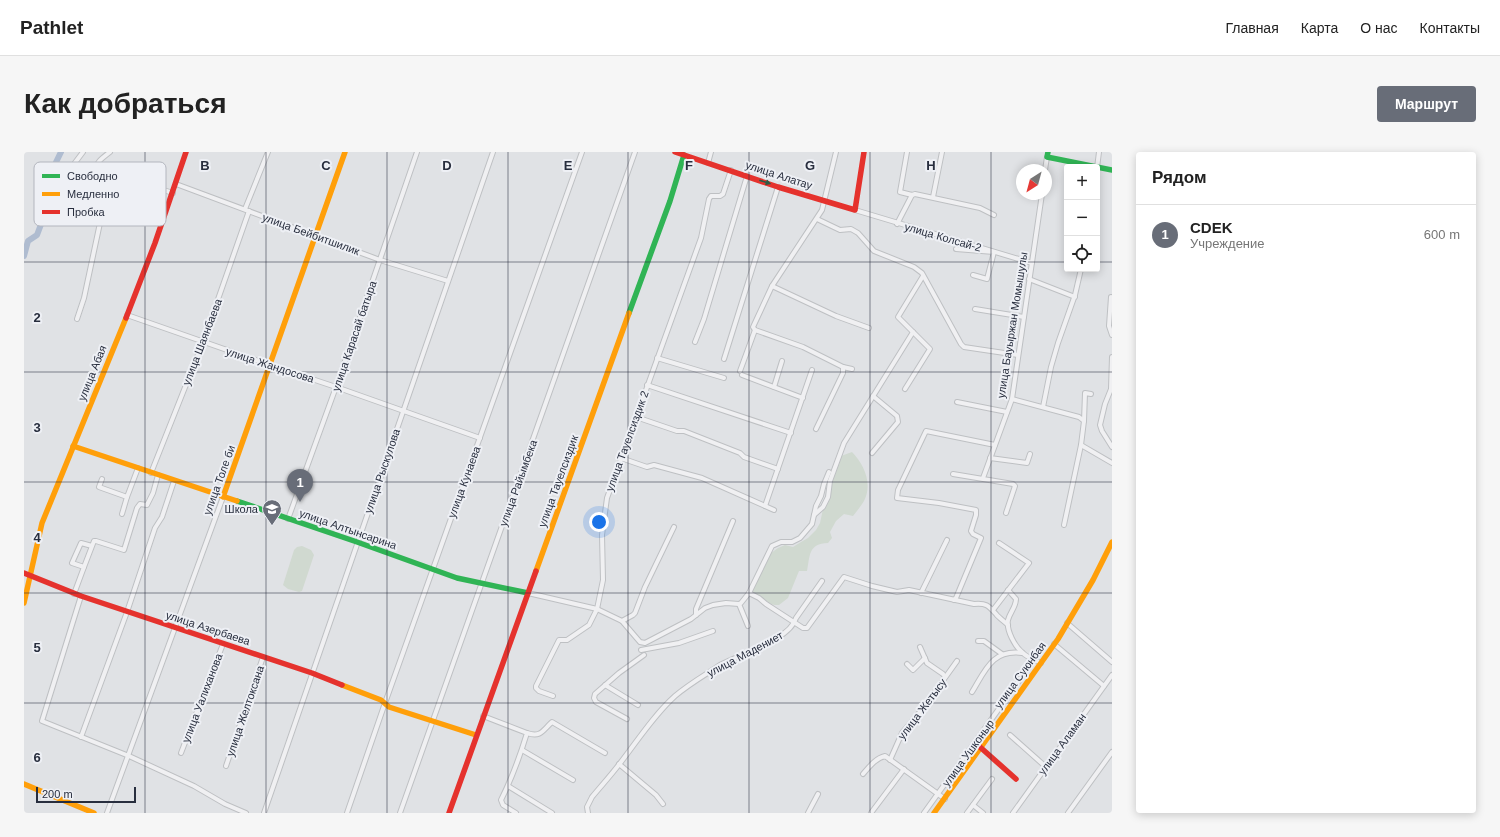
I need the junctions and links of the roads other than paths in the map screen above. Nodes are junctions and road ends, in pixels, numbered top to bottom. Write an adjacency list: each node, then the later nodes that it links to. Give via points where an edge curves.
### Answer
1 (83, 152): 19 (street)
2 (110, 152): 20 (street)
3 (186, 152): 28 (street, улица Абая)
4 (268, 152): 36 (street, улица Шаянбаева)
5 (345, 152): 44 (street, улица Толе би)
6 (417, 152): 47 (street, улица Карасай батыра)
7 (493, 152): 53 (street, улица Рыскулова)
8 (582, 152): 93 (street, улица Кунаева)
9 (635, 152): 133 (street, улица Райымбека)
10 (674, 152): 17 (street, улица Алатау)
11 (711, 152): 21 (street)
12 (836, 152): 34 (street)
13 (864, 152): 37 (street)
14 (907, 152): 32 (street, via 900,192)
15 (942, 152): 33 (street)
16 (1099, 152): 23 (street)
17 (684, 155): 21 (street, улица Алатау); 135 (street, улица Тауелсиздик)
18 (1048, 155): 22 (street)
19 (76, 162)
20 (99, 162)
21 (708, 163): 25 (street, улица Алатау)
22 (1082, 164)
23 (1098, 164)
24 (1100, 168): 26 (street)
25 (731, 170): 27 (street, улица Алатау); 69 (street, улица Тауелсиздик 2, via 723,194 711,196 709,200 701,238)
26 (1112, 170)
27 (747, 176): 29 (street, улица Алатау, one-way to 29); 66 (street)
28 (176, 184): 31 (street, улица Абая); 36 (street, улица Бейбитшилик)
29 (778, 187): 34 (street, улица Алатау); 70 (street)
30 (166, 191): 31 (street)
31 (173, 193): 38 (street, улица Абая)
32 (912, 195): 33 (street); 41 (street)
33 (933, 197): 39 (street, via 980,208)
34 (825, 200): 37 (street, улица Алатау); 40 (street)
35 (1041, 200): 48 (street, улица Бауыржан Момышулы)
36 (247, 210): 44 (street, улица Бейбитшилик); 65 (street, улица Шаянбаева)
37 (855, 210): 41 (street, улица Колсай-2)
38 (166, 212)
39 (994, 215)
40 (817, 219): 51 (street, via 840,230 851,229 874,251 914,267); 54 (street)
41 (897, 224): 46 (street, улица Колсай-2)
42 (99, 226): 60 (street, via 84,298)
43 (161, 226): 58 (street, улица Абая)
44 (316, 236): 47 (street, улица Бейбитшилик); 72 (street, улица Толе би)
45 (956, 249): 46 (street)
46 (994, 252): 48 (street, улица Колсай-2); 50 (street, via 987,280)
47 (380, 260): 53 (street, улица Бейбитшилик); 78 (street, улица Карасай батыра)
48 (1032, 263): 52 (street, улица Бауыржан Момышулы)
49 (1080, 272): 55 (street)
50 (973, 275)
51 (923, 276): 63 (street, via 898,317); 67 (street, via 964,347)
52 (1030, 279): 55 (street); 59 (street, улица Бауыржан Момышулы)
53 (448, 281): 87 (street, улица Рыскулова)
54 (772, 286): 61 (street, via 836,316); 62 (street, via 753,327)
55 (1074, 297): 86 (street, via 1051,367)
56 (1111, 297): 64 (street, via 1108,326)
57 (975, 309): 59 (street)
58 (127, 316): 65 (street, улица Жандосова); 96 (street, улица Абая)
59 (1024, 317): 67 (street, улица Бауыржан Момышулы)
60 (77, 318)
61 (869, 328)
62 (755, 330): 73 (street, via 803,347); 79 (street, via 741,373)
63 (913, 332): 80 (street, via 930,349); 82 (street)
64 (1112, 335)
65 (203, 342): 72 (street, улица Жандосова); 106 (street, улица Шаянбаева)
66 (695, 342)
67 (1018, 356): 84 (street, улица Бауыржан Момышулы)
68 (1112, 357): 97 (street, via 1111,389 1100,425)
69 (657, 358): 76 (street); 77 (street, улица Тауелсиздик 2)
70 (724, 359)
71 (782, 361): 79 (street)
72 (270, 366): 78 (street, улица Жандосова); 113 (street, улица Толе би)
73 (843, 367): 74 (street); 91 (street, via 843,373)
74 (852, 369)
75 (812, 370): 83 (street)
76 (724, 378)
77 (647, 385): 89 (street, улица Тауелсиздик 2); 92 (street)
78 (336, 387): 87 (street, улица Жандосова); 119 (street, улица Карасай батыра)
79 (774, 387): 83 (street)
80 (905, 389)
81 (1091, 394): 90 (street, via 1085,393)
82 (873, 396): 98 (street, via 897,416 898,422); 118 (street, via 844,443 830,481 828,497 823,507)
83 (803, 398): 92 (street)
84 (1012, 399): 86 (street); 88 (street, улица Бауыржан Момышулы)
85 (957, 402): 88 (street)
86 (1044, 407): 90 (street, via 1079,417)
87 (403, 411): 93 (street, улица Жандосова); 124 (street, улица Рыскулова)
88 (1007, 412): 94 (street, улица Бауыржан Момышулы)
89 (636, 417): 100 (street, улица Тауелсиздик 2); 104 (street, via 684,431)
90 (1084, 421): 95 (street)
91 (816, 428)
92 (791, 433): 104 (street)
93 (480, 438): 129 (street, улица Кунаева)
94 (995, 445): 101 (street, улица Бауыржан Момышулы); 140 (street, via 926,431 898,490 896,498 976,510 971,531 981,538)
95 (1081, 445): 102 (street); 121 (street)
96 (73, 446): 103 (street, улица Алтынсарина); 131 (street, улица Абая, via 42,523)
97 (1112, 447)
98 (872, 453)
99 (1030, 454): 101 (street, via 1026,463)
100 (621, 458): 114 (street, via 647,467 654,465 702,478); 143 (street, улица Тауелсиздик 2, via 607,498 602,535 603,580)
101 (990, 458): 109 (street, улица Бауыржан Момышулы)
102 (1112, 463)
103 (138, 468): 106 (street, улица Алтынсарина); 112 (street)
104 (778, 469): 114 (street)
105 (829, 472): 118 (street)
106 (151, 473): 108 (street, улица Алтынсарина)
107 (953, 474): 109 (street)
108 (158, 475): 111 (street, улица Алтынсарина); 127 (street, via 154,493 147,505 140,504 137,508 124,550 96,541)
109 (983, 478): 116 (street, via 1015,486)
110 (102, 479): 112 (street, via 99,487)
111 (174, 481): 113 (street, улица Алтынсарина); 145 (street, via 162,517 155,528)
112 (127, 497): 117 (street)
113 (223, 497): 119 (street, улица Алтынсарина); 152 (street, улица Толе би)
114 (765, 506): 115 (street)
115 (774, 510)
116 (1006, 513)
117 (122, 514)
118 (814, 515): 136 (street, via 812,524 800,538 792,542 774,544 769,549)
119 (288, 519): 124 (street, улица Алтынсарина)
120 (733, 521): 146 (street)
121 (1064, 525)
122 (674, 527): 147 (street, via 633,615)
123 (947, 540): 137 (street)
124 (357, 542): 129 (street, улица Алтынсарина); 169 (street, улица Рыскулова)
125 (1112, 542): 149 (street, улица Суюнбая)
126 (1000, 543): 134 (street, via 1029,563)
127 (92, 546): 128 (street); 128 (street, via 81,543 72,563)
128 (84, 567): 138 (street)
129 (432, 570): 133 (street, улица Алтынсарина); 176 (street, улица Кунаева)
130 (24, 573): 131 (street, улица Азербаева)
131 (30, 575): 138 (street, улица Азербаева); 141 (street, улица Абая)
132 (822, 581): 148 (street, улица Мадениет)
133 (481, 584): 135 (street, улица Алтынсарина); 180 (street, улица Райымбека)
134 (1008, 590): 144 (street); 150 (street, via 1016,602)
135 (528, 593): 143 (street, улица Алтынсарина); 178 (street, улица Тауелсиздик)
136 (749, 593): 142 (street); 148 (street)
137 (921, 593): 140 (street); 148 (street, via 909,590 897,592 844,577 807,628)
138 (74, 594): 139 (street, улица Азербаева)
139 (81, 596): 145 (street, улица Азербаева); 184 (street, via 42,721)
140 (954, 600): 144 (street, via 981,604)
141 (24, 603)
142 (739, 604): 146 (street, via 713,605); 151 (street)
143 (597, 608): 147 (street, улица Алтынсарина); 175 (street, улица Тауелсиздик 2, via 589,625 567,640 559,640 554,650 536,688)
144 (993, 610): 150 (street)
145 (127, 612): 152 (street, улица Азербаева); 184 (street)
146 (696, 615): 147 (street, via 645,643 640,642)
147 (622, 621)
148 (795, 622): 192 (street, улица Мадениет, via 783,635 722,664 675,697)
149 (1067, 623): 156 (street, улица Суюнбая); 166 (street)
150 (1008, 625): 159 (street)
151 (748, 626)
152 (175, 628): 155 (street, улица Азербаева); 190 (street, улица Толе би)
153 (713, 632): 158 (street, via 679,643)
154 (978, 641): 160 (street, via 984,641)
155 (223, 644): 162 (street, улица Азербаева); 188 (street, улица Уалиханова)
156 (1054, 644): 167 (street, улица Суюнбая); 173 (street)
157 (920, 646): 163 (street)
158 (642, 650)
159 (1022, 653): 160 (street); 164 (street)
160 (1002, 654): 174 (street, via 990,662)
161 (644, 655): 172 (street)
162 (263, 657): 169 (street, улица Азербаева); 193 (street, улица Желтоксана)
163 (925, 658): 168 (street, via 913,670); 171 (street)
164 (1034, 660): 167 (street); 203 (street, улица Ушконыр)
165 (957, 661): 171 (street, улица Жетысу)
166 (1112, 662)
167 (1041, 663): 185 (street, улица Суюнбая)
168 (907, 664)
169 (312, 673): 176 (street, улица Азербаева); 210 (street, улица Рыскулова)
170 (1112, 675): 173 (street, улица Аламан)
171 (946, 677): 191 (street, улица Жетысу, via 902,733)
172 (605, 685): 177 (street); 179 (street, via 595,694 596,702)
173 (1104, 686): 194 (street, улица Аламан)
174 (972, 692)
175 (553, 696)
176 (385, 703): 180 (street, улица Азербаева, via 389,707); 211 (street, улица Кунаева)
177 (638, 705)
178 (483, 716): 181 (street); 182 (street, улица Тауелсиздик)
179 (627, 719)
180 (432, 720): 182 (street, улица Азербаева); 212 (street, улица Райымбека)
181 (527, 733): 186 (street); 189 (street, via 534,736 540,734 552,722)
182 (476, 735): 213 (street, улица Тауелсиздик)
183 (1010, 735): 194 (street)
184 (81, 737): 190 (street)
185 (980, 747): 198 (street); 204 (street, улица Суюнбая)
186 (522, 750): 199 (street); 201 (street)
187 (1112, 752): 224 (street)
188 (181, 753)
189 (605, 753)
190 (129, 756): 208 (street, улица Толе би); 209 (street)
191 (890, 760): 195 (street); 196 (street, via 882,757)
192 (619, 764): 205 (street); 216 (street, улица Мадениет, via 592,797)
193 (226, 766)
194 (1046, 767): 223 (street, улица Аламан)
195 (904, 769): 203 (street); 218 (street)
196 (863, 774)
197 (992, 779): 206 (street)
198 (1016, 779)
199 (573, 780)
200 (24, 784): 207 (street)
201 (508, 786): 214 (street, via 501,803); 215 (street)
202 (818, 794): 217 (street)
203 (938, 794): 204 (street); 219 (street, улица Ушконыр)
204 (945, 799): 220 (street, улица Суюнбая)
205 (663, 804)
206 (974, 805): 221 (street); 222 (street)
207 (94, 813)
208 (107, 813)
209 (246, 813)
210 (264, 813)
211 (347, 813)
212 (400, 813)
213 (449, 813)
214 (516, 813)
215 (552, 813)
216 (588, 813)
217 (808, 813)
218 (871, 813)
219 (924, 813)
220 (934, 813)
221 (968, 813)
222 (983, 813)
223 (1013, 813)
224 (1068, 813)

